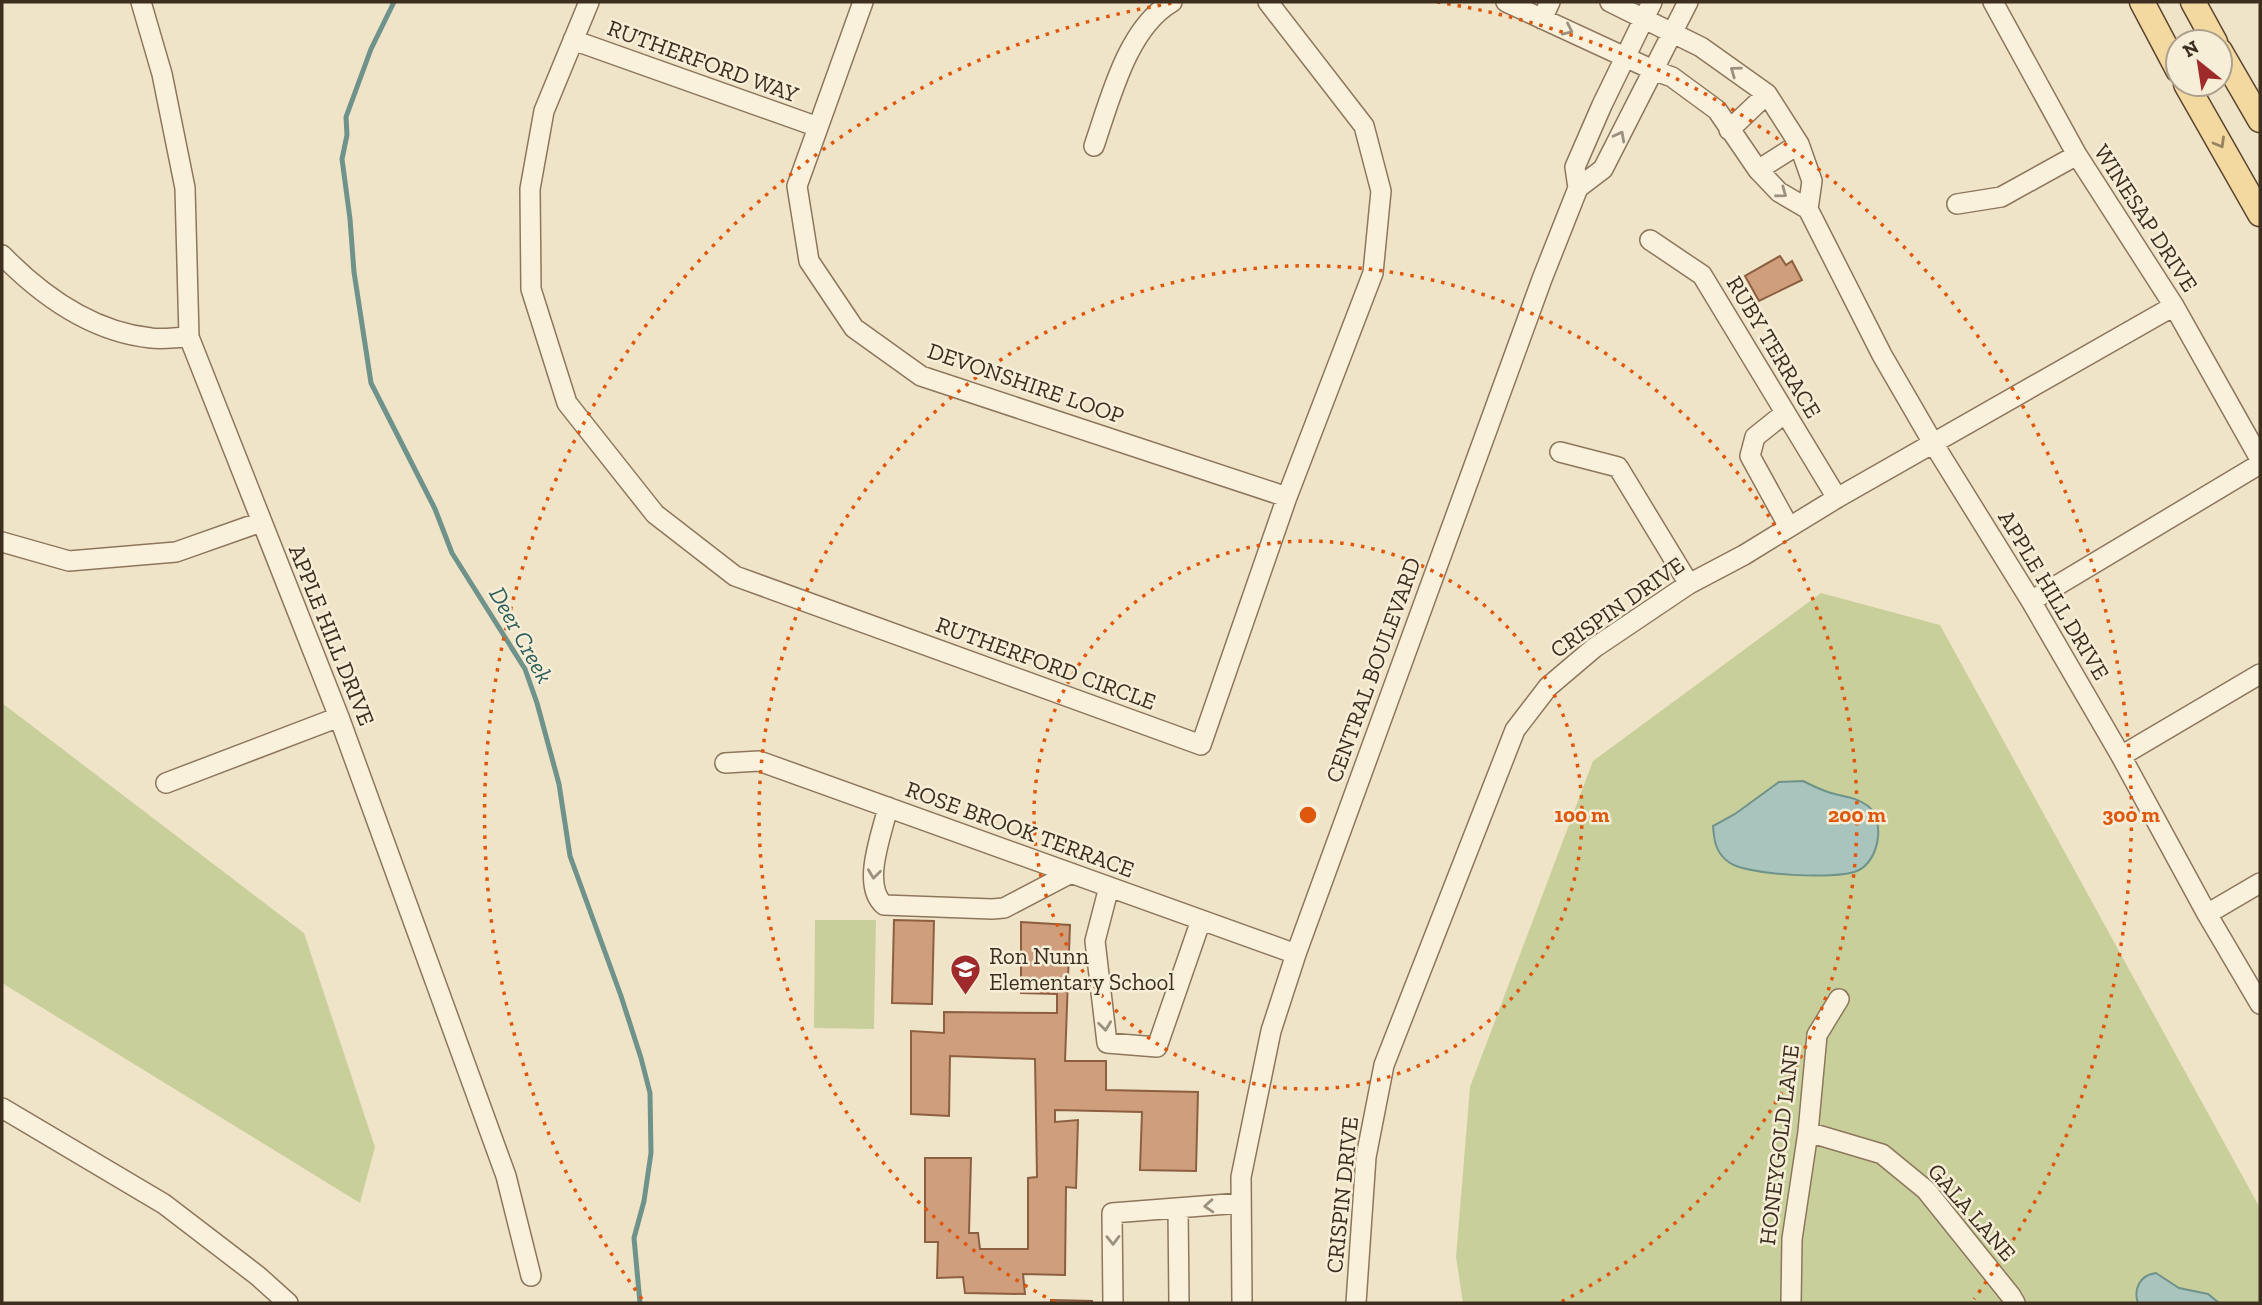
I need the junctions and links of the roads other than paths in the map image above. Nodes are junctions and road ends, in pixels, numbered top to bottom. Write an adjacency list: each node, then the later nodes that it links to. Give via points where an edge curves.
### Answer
1 (141, 2): 37 (street, APPLE HILL DRIVE, via 162,74 185,188)
2 (589, 2): 16 (street, RUTHERFORD CIRCLE)
3 (863, 2): 24 (street, DEVONSHIRE LOOP)
4 (1172, 2): 27 (street, via 1160,8 1128,51)
5 (1268, 2): 42 (street, RUTHERFORD CIRCLE, via 1364,126 1381,191 1373,273)
6 (1506, 2): 13 (street)
7 (1610, 2): 12 (street, APPLE HILL DRIVE)
8 (1688, 2): 15 (street, CENTRAL BOULEVARD)
9 (1993, 2): 28 (street, WINESAP DRIVE)
10 (2142, 2): 17 (main road)
11 (2193, 2): 14 (main road)
12 (1648, 9): 15 (street, APPLE HILL DRIVE); 18 (street, CENTRAL BOULEVARD)
13 (1546, 10): 18 (street, one-way to 18)
14 (2207, 28)
15 (1672, 32): 19 (street, CENTRAL BOULEVARD); 21 (street, APPLE HILL DRIVE, one-way to 15, via 1702,47)
16 (573, 40): 24 (street, RUTHERFORD WAY); 42 (street, RUTHERFORD CIRCLE, via 544,111 530,189 531,289 567,404 655,514 735,576 1200,745)
17 (2164, 44)
18 (1625, 57): 19 (street); 30 (street, CENTRAL BOULEVARD, via 1575,167)
19 (1653, 70): 25 (street, via 1672,77 1717,110); 30 (street, CENTRAL BOULEVARD, one-way to 19, via 1603,169)
20 (2234, 75): 23 (main road)
21 (1766, 94): 25 (street); 26 (street, APPLE HILL DRIVE)
22 (2194, 98): 33 (main road, one-way to 33)
23 (2260, 120)
24 (818, 127): 42 (street, DEVONSHIRE LOOP, via 797,186 809,261 854,328 921,376)
25 (1729, 130): 29 (street)
26 (1799, 144): 29 (street); 32 (street, APPLE HILL DRIVE, via 1812,181)
27 (1094, 146)
28 (2077, 155): 31 (street, via 2001,197); 36 (street, WINESAP DRIVE)
29 (1758, 170): 32 (street, one-way to 32, via 1779,192)
30 (1578, 188): 60 (street, CENTRAL BOULEVARD)
31 (1957, 204)
32 (1808, 209): 39 (street, APPLE HILL DRIVE, via 1882,355)
33 (2260, 214)
34 (1650, 240): 38 (street, RUBY TERRACE, via 1702,275)
35 (2, 255): 37 (street, via 58,302 104,327 151,338)
36 (2174, 306): 39 (street, CRISPIN DRIVE); 41 (street, WINESAP DRIVE)
37 (188, 337): 44 (street, APPLE HILL DRIVE)
38 (1786, 413): 43 (street, RUBY TERRACE); 45 (street, via 1755,437 1750,456)
39 (1933, 443): 43 (street, CRISPIN DRIVE); 48 (street, APPLE HILL DRIVE)
40 (1560, 452): 47 (street, via 1618,467)
41 (2260, 462): 48 (street)
42 (1287, 497)
43 (1837, 498): 45 (street, CRISPIN DRIVE)
44 (261, 522): 46 (street, via 176,552 69,561); 50 (street, APPLE HILL DRIVE)
45 (1789, 527): 47 (street, CRISPIN DRIVE)
46 (2, 542)
47 (1689, 584): 72 (street, CRISPIN DRIVE, via 1594,648 1557,679 1515,730 1384,1065 1366,1157)
48 (2031, 601): 51 (street, APPLE HILL DRIVE)
49 (2260, 674): 51 (street)
50 (340, 717): 53 (street); 67 (street, APPLE HILL DRIVE, via 506,1176)
51 (2121, 756): 58 (street, APPLE HILL DRIVE)
52 (724, 763): 54 (street, ROSE BROOK TERRACE, via 758,761)
53 (166, 783)
54 (888, 807): 55 (street, ROSE BROOK TERRACE); 55 (street, one-way to 55, via 872,878 873,890 884,905 1004,908)
55 (1072, 873): 57 (street, ROSE BROOK TERRACE)
56 (2260, 883): 58 (street)
57 (1109, 887): 59 (street, ROSE BROOK TERRACE); 59 (street, one-way to 59, via 1095,941 1107,1043 1157,1047)
58 (2207, 914): 62 (street, APPLE HILL DRIVE)
59 (1201, 920): 60 (street, ROSE BROOK TERRACE)
60 (1296, 954): 65 (street, CENTRAL BOULEVARD, via 1271,1031 1241,1177)
61 (1839, 999): 64 (street, HONEYGOLD LANE, via 1817,1035)
62 (2260, 1004)
63 (2, 1108): 68 (street, via 164,1203)
64 (1808, 1132): 73 (street, HONEYGOLD LANE, via 1792,1239); 74 (street, GALA LANE, via 1882,1154 1926,1190)
65 (1241, 1203): 66 (street, one-way to 66); 71 (street, CENTRAL BOULEVARD)
66 (1178, 1208): 69 (street, one-way to 69, via 1112,1213); 70 (street)
67 (531, 1276)
68 (288, 1303)
69 (1113, 1303)
70 (1179, 1303)
71 (1242, 1303)
72 (1356, 1303)
73 (1791, 1303)
74 (2015, 1303)

